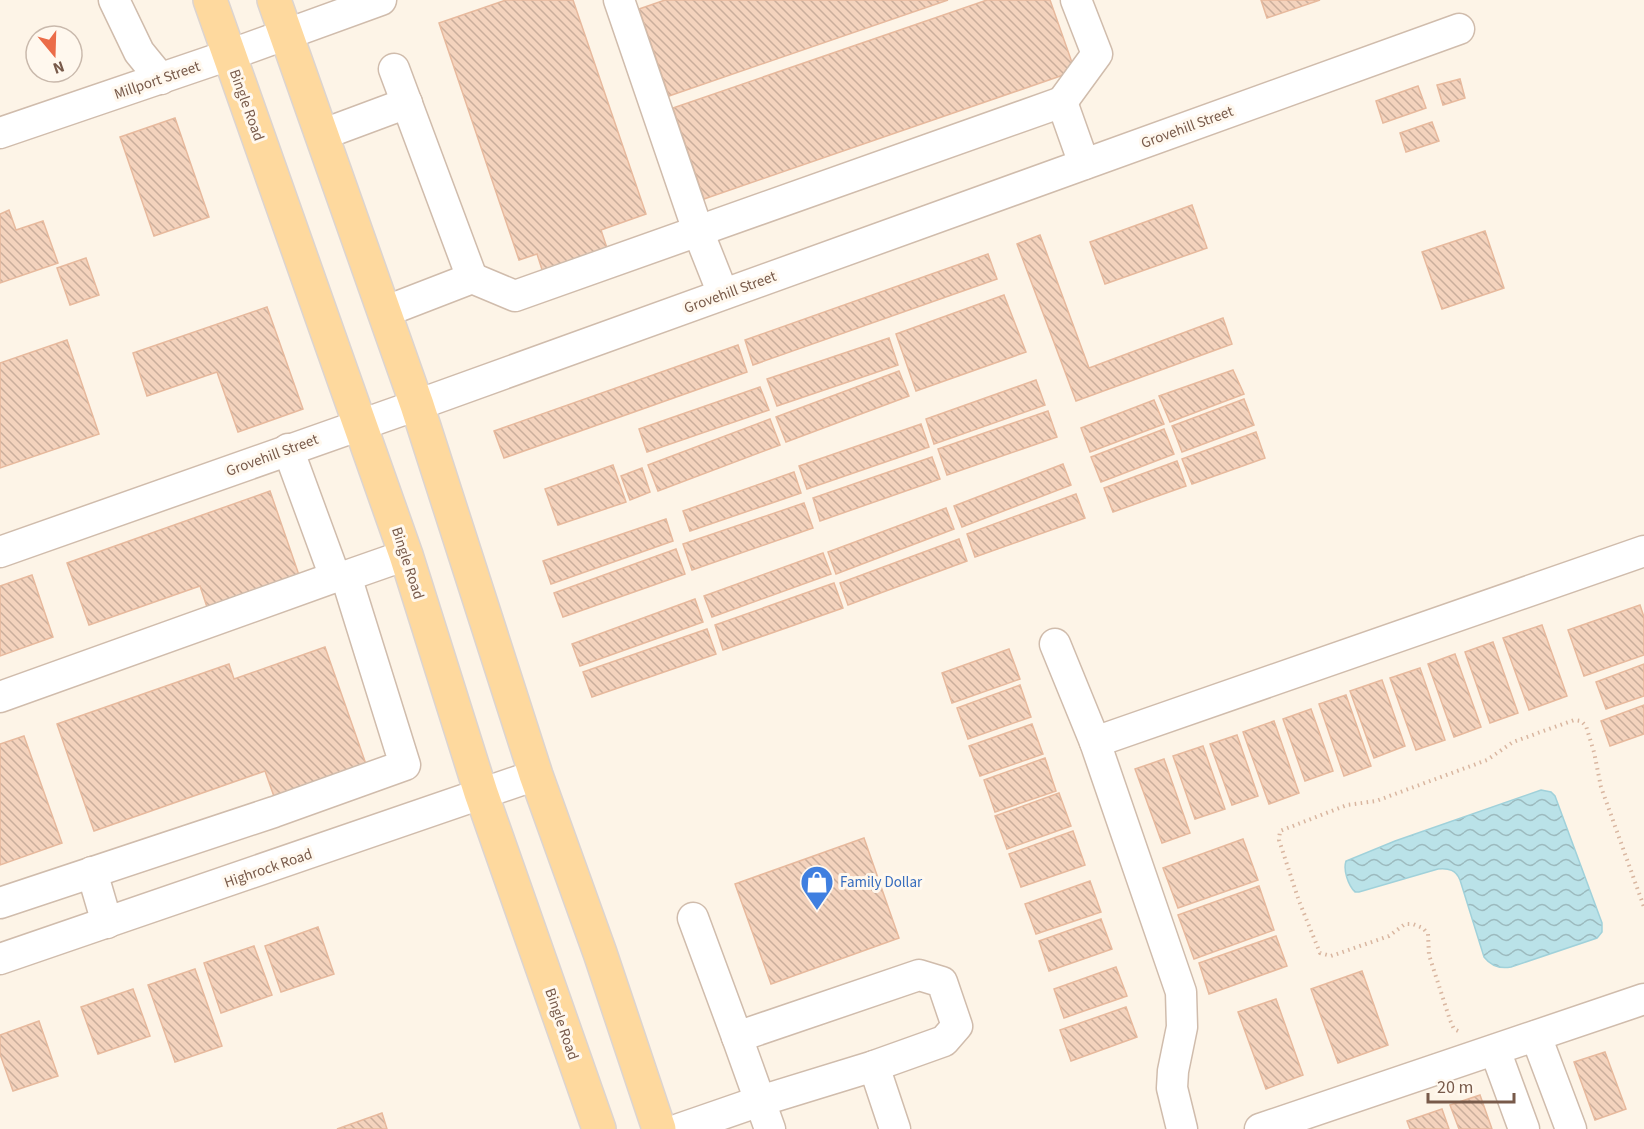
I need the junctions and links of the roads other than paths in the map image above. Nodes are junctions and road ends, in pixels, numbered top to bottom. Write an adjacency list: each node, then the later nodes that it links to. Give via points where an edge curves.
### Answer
1 (114, 0): 11 (street, via 140,52)
2 (210, 0): 9 (main road, Bingle Road)
3 (274, 0): 8 (main road)
4 (381, 0): 8 (street, Millport Street)
5 (619, 0): 17 (street)
6 (1076, 0): 12 (street, via 1096,54)
7 (1459, 29): 16 (street, Grovehill Street)
8 (286, 35): 9 (street, Millport Street); 15 (main road)
9 (230, 55): 11 (street, Millport Street); 22 (main road, Bingle Road)
10 (394, 69): 13 (street)
11 (161, 79): 14 (street, Millport Street)
12 (1062, 102): 16 (street); 17 (street)
13 (407, 103): 15 (street); 18 (street)
14 (0, 133)
15 (321, 135): 20 (main road)
16 (1084, 164): 19 (street, Grovehill Street)
17 (698, 231): 18 (street, via 515,296); 19 (street)
18 (472, 278): 20 (street)
19 (723, 294): 21 (street, Grovehill Street)
20 (384, 312): 21 (main road)
21 (417, 405): 22 (street, Grovehill Street); 31 (main road)
22 (360, 423): 23 (street, Grovehill Street); 26 (main road, Bingle Road)
23 (288, 449): 25 (street, Grovehill Street); 27 (street)
24 (1644, 551): 30 (street)
25 (0, 552)
26 (406, 555): 27 (street); 32 (main road, Bingle Road)
27 (340, 577): 29 (street); 33 (street, via 405,765)
28 (1055, 644): 30 (street)
29 (0, 698)
30 (1095, 742): 49 (street, via 1181,992 1182,1027 1172,1088)
31 (536, 775): 32 (street, Highrock Road); 45 (main road)
32 (482, 793): 36 (street, Highrock Road); 44 (main road, Bingle Road)
33 (92, 872): 34 (street); 36 (street)
34 (0, 903)
35 (693, 918): 40 (street)
36 (107, 923): 37 (street, Highrock Road)
37 (0, 959)
38 (1644, 999): 39 (street)
39 (1536, 1036): 41 (street); 52 (street)
40 (736, 1037): 42 (street, via 919,975 942,982 957,1026 944,1041); 43 (street)
41 (1495, 1050): 50 (street); 51 (street)
42 (874, 1066): 43 (street); 48 (street)
43 (760, 1101): 46 (street); 47 (street)
44 (599, 1129)
45 (659, 1129)
46 (679, 1129)
47 (770, 1129)
48 (895, 1129)
49 (1182, 1129)
50 (1260, 1129)
51 (1524, 1129)
52 (1571, 1129)

